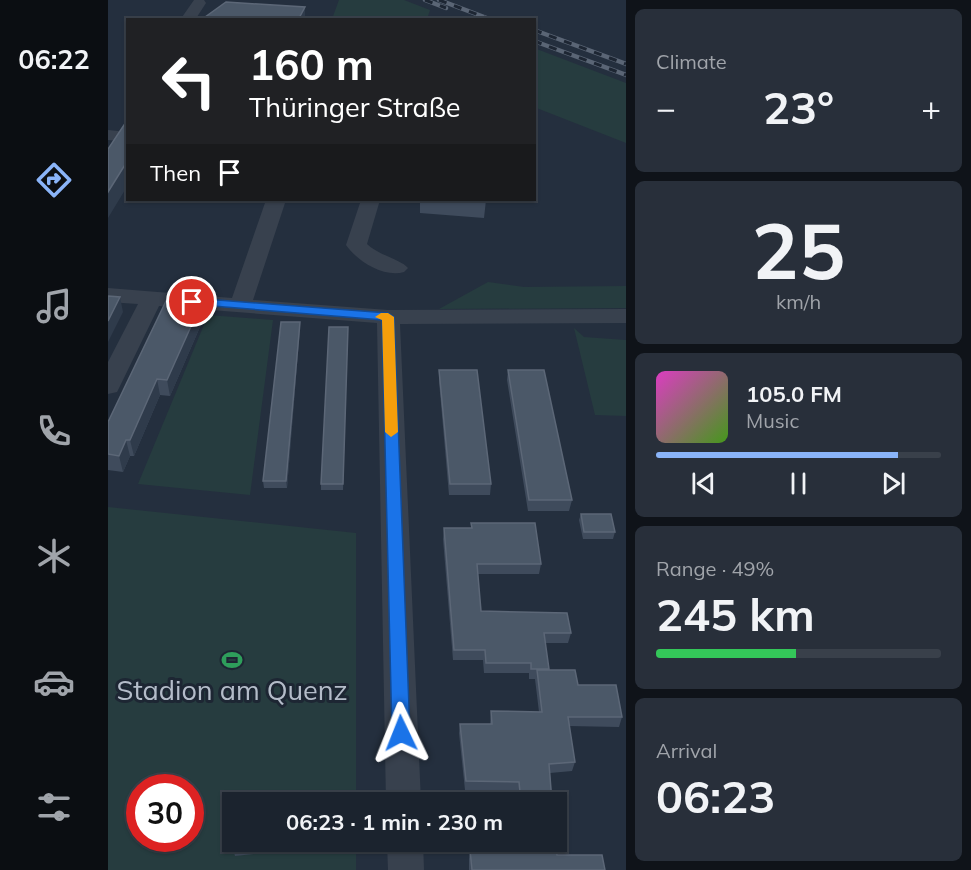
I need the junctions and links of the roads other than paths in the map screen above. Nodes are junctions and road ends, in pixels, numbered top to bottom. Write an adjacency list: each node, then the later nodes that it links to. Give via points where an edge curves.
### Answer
1 (199, 3): 2 (street)
2 (188, 18)
3 (108, 135): 4 (street)
4 (126, 137)
5 (276, 201): 10 (street)
6 (370, 201): 7 (street, via 356,245 370,258)
7 (397, 268)
8 (108, 295): 9 (street)
9 (152, 298): 10 (street); 13 (street)
10 (240, 306): 12 (street)
11 (626, 316): 12 (street)
12 (388, 317): 14 (street)
13 (108, 386)
14 (404, 792)
15 (405, 852): 16 (street)
16 (406, 870)

